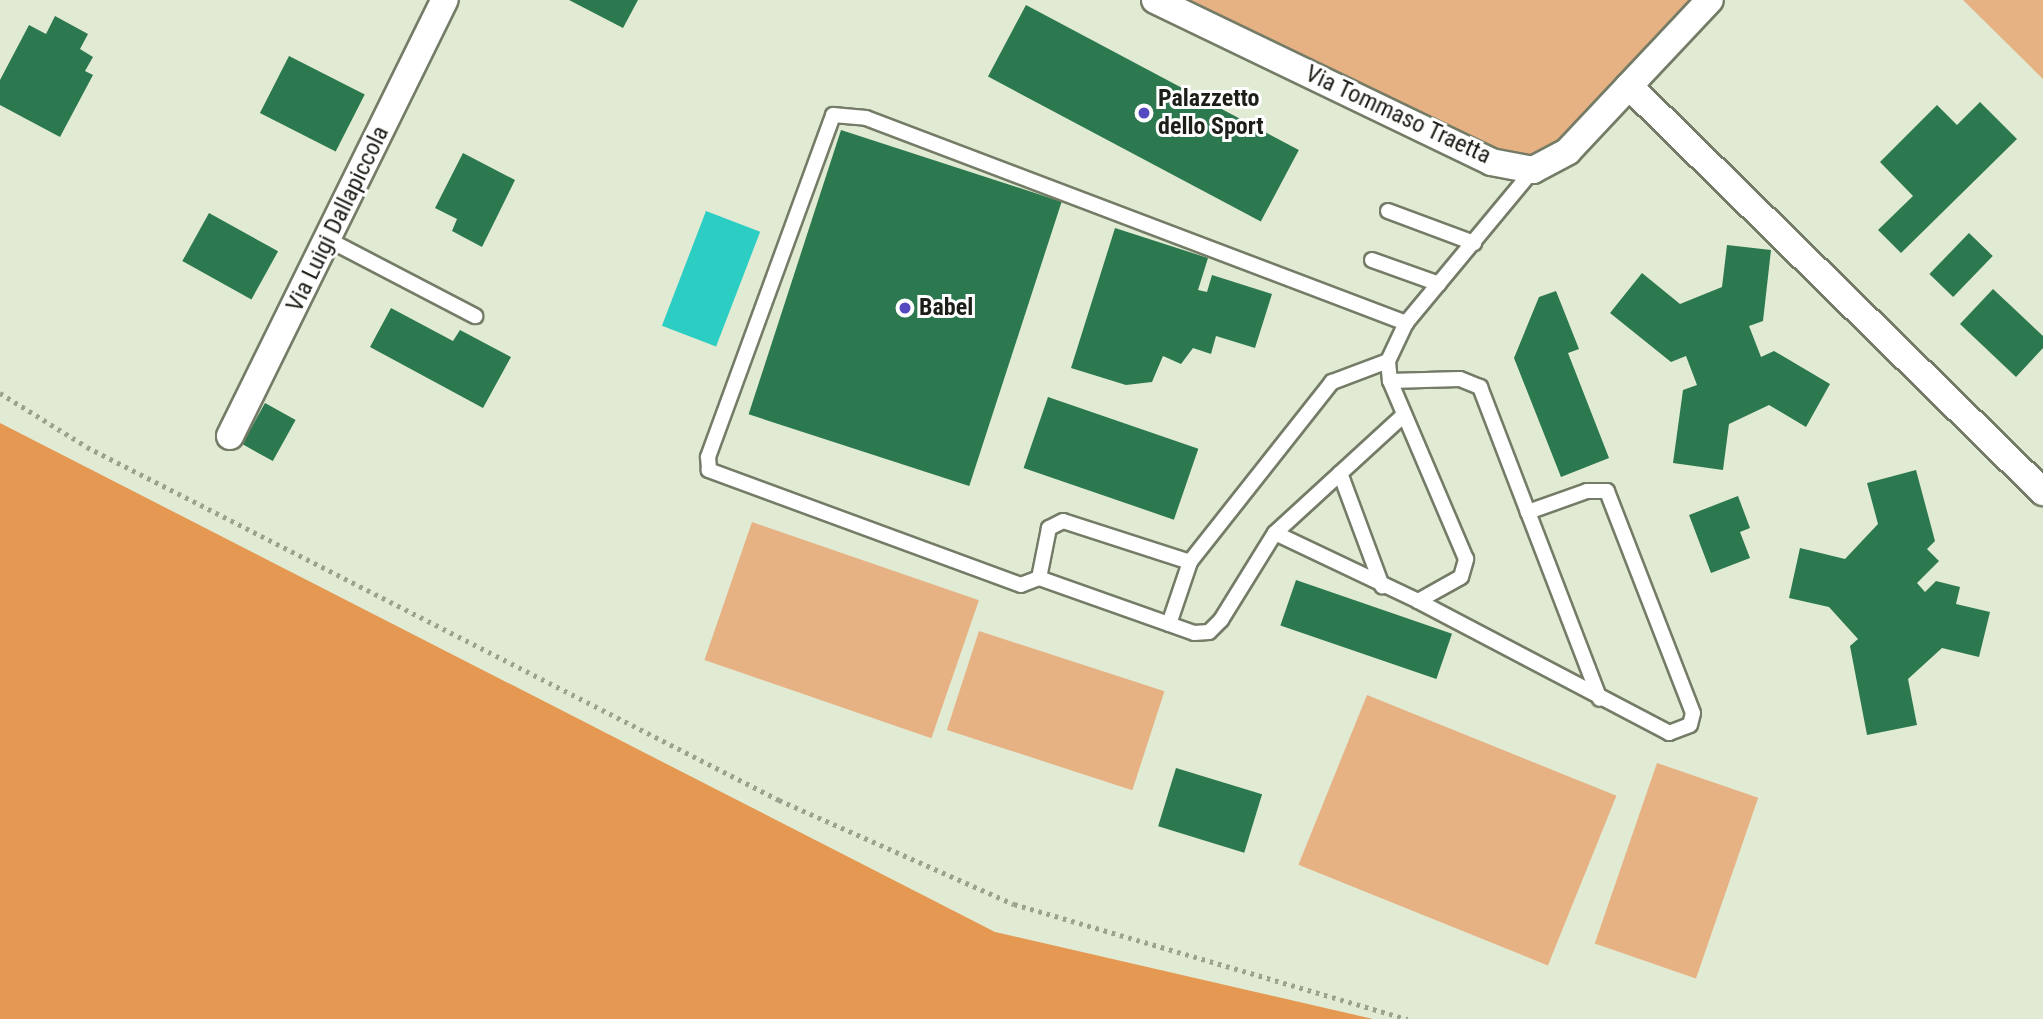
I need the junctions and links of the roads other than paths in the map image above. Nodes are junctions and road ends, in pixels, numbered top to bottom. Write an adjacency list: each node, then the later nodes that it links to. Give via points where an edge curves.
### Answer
1 (444, 0): 7 (street, Via Luigi Dallapiccola)
2 (1156, 0): 5 (street, Via Tommaso Traetta, via 1491,162)
3 (1710, 0): 4 (street)
4 (1629, 86): 5 (street, via 1568,151); 18 (street)
5 (1533, 170): 8 (lane)
6 (1388, 211): 8 (lane)
7 (329, 240): 11 (lane); 16 (street, Via Luigi Dallapiccola)
8 (1474, 243): 10 (lane)
9 (1371, 260): 10 (lane)
10 (1439, 284): 12 (lane)
11 (475, 316)
12 (1406, 323): 13 (lane); 22 (lane, via 866,118 833,115 708,457 709,470 1021,585)
13 (1388, 361): 14 (lane); 21 (lane, via 1332,382)
14 (1390, 381): 15 (lane); 19 (lane, via 1460,379 1480,387)
15 (1404, 415): 17 (lane); 24 (lane, via 1465,559 1461,578)
16 (230, 436)
17 (1340, 473): 20 (lane); 23 (lane)
18 (2043, 492)
19 (1528, 512): 26 (lane); 26 (lane, via 1587,491 1608,491 1693,713 1690,725 1670,733)
20 (1275, 533): 23 (lane); 25 (lane, via 1209,632)
21 (1190, 562): 22 (lane, via 1063,521 1049,528); 25 (lane)
22 (1039, 578): 25 (lane)
23 (1382, 586): 24 (lane)
24 (1418, 601): 26 (lane)
25 (1169, 624)
26 (1600, 699)

